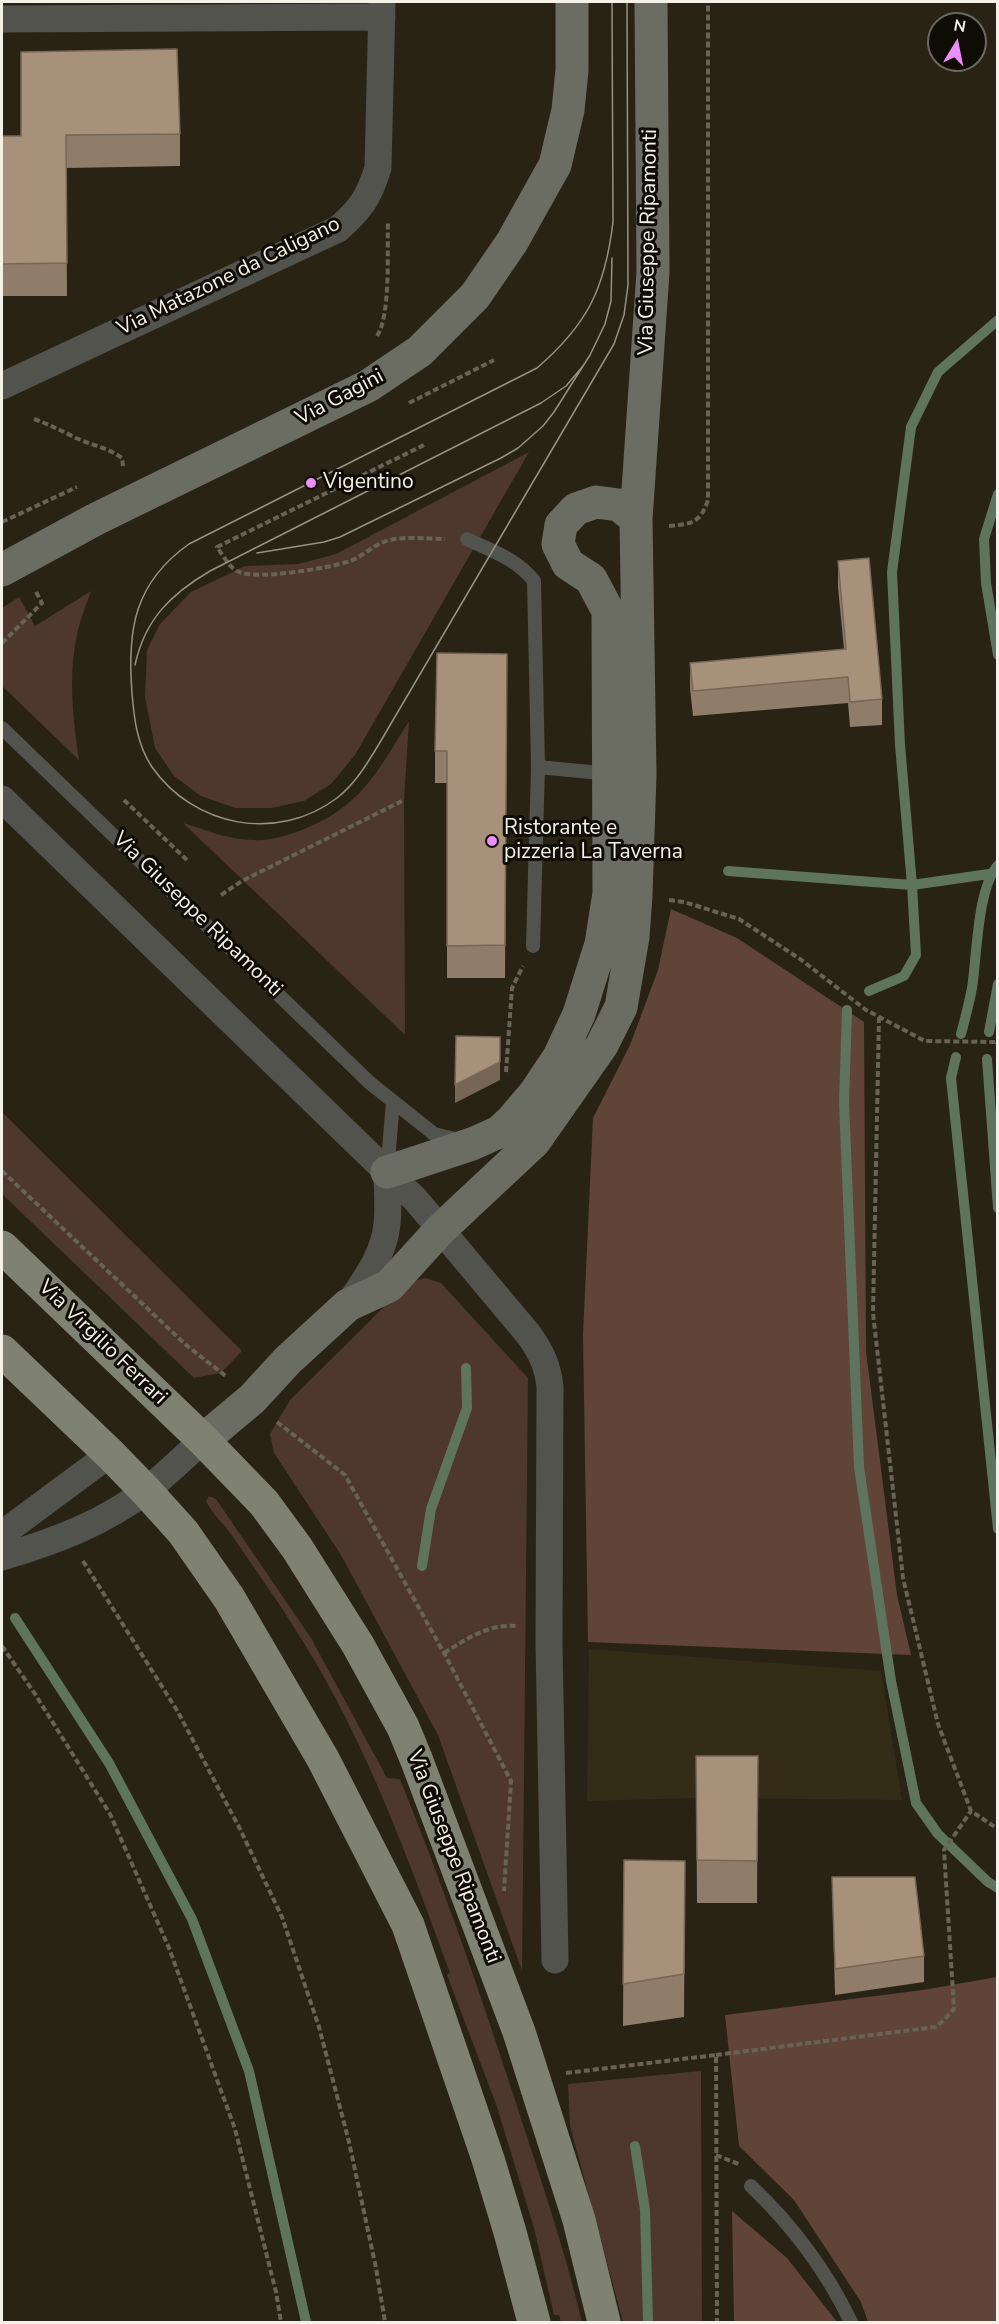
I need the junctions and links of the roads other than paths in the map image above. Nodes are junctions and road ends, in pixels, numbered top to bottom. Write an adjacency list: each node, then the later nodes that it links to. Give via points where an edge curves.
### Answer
1 (572, 2): 8 (street, Via Gagini, via 568,110 555,165 512,242 475,296 420,351 368,386 96,519)
2 (651, 2): 6 (street, Via Giuseppe Ripamonti)
3 (382, 9): 4 (street); 5 (street, Via Matazone da Caligano, via 378,168 359,211 338,229)
4 (2, 19)
5 (2, 386)
6 (648, 523): 11 (street, Via Giuseppe Ripamonti); 11 (street, Via Giuseppe Ripamonti, via 619,505 596,502 576,509 561,525 558,544 568,564 591,579 608,611)
7 (467, 539): 10 (lane, via 511,560 534,580)
8 (11, 565)
9 (2, 728): 14 (lane, Via Giuseppe Ripamonti)
10 (538, 767): 11 (lane); 13 (lane)
11 (624, 774): 15 (street, Via Giuseppe Ripamonti, via 601,944 579,1014 536,1093 499,1132); 17 (street, Via Giuseppe Ripamonti, via 633,936 621,1007 602,1046 534,1142)
12 (2, 799): 16 (street)
13 (533, 946)
14 (393, 1102): 15 (lane, Via Giuseppe Ripamonti, via 434,1134); 16 (lane, Via Giuseppe Ripamonti)
15 (472, 1144): 16 (street, Via Giuseppe Ripamonti)
16 (387, 1172): 17 (street); 19 (street, Via Giuseppe Ripamonti, via 383,1245 372,1270)
17 (440, 1230): 19 (street, Via Giuseppe Ripamonti, via 389,1286); 26 (street, via 529,1335 548,1369)
18 (2, 1247): 21 (main road, Via Virgilio Ferrari)
19 (348, 1305): 21 (street, Via Giuseppe Ripamonti, via 252,1399)
20 (2, 1351): 22 (main road)
21 (203, 1440): 23 (street, Via Giuseppe Ripamonti); 29 (main road, Via Giuseppe Ripamonti, via 264,1503 297,1548 358,1645 403,1727 519,2032 576,2210)
22 (110, 1454): 23 (main road); 24 (street)
23 (146, 1491): 25 (street, Via Giuseppe Ripamonti, via 70,1535); 28 (main road, via 188,1539 229,1598 323,1759 408,1925 488,2159)
24 (2, 1534)
25 (2, 1557)
26 (555, 1960)
27 (751, 2186): 30 (lane, via 780,2213 811,2253)
28 (534, 2322)
29 (604, 2322)
30 (851, 2322)

